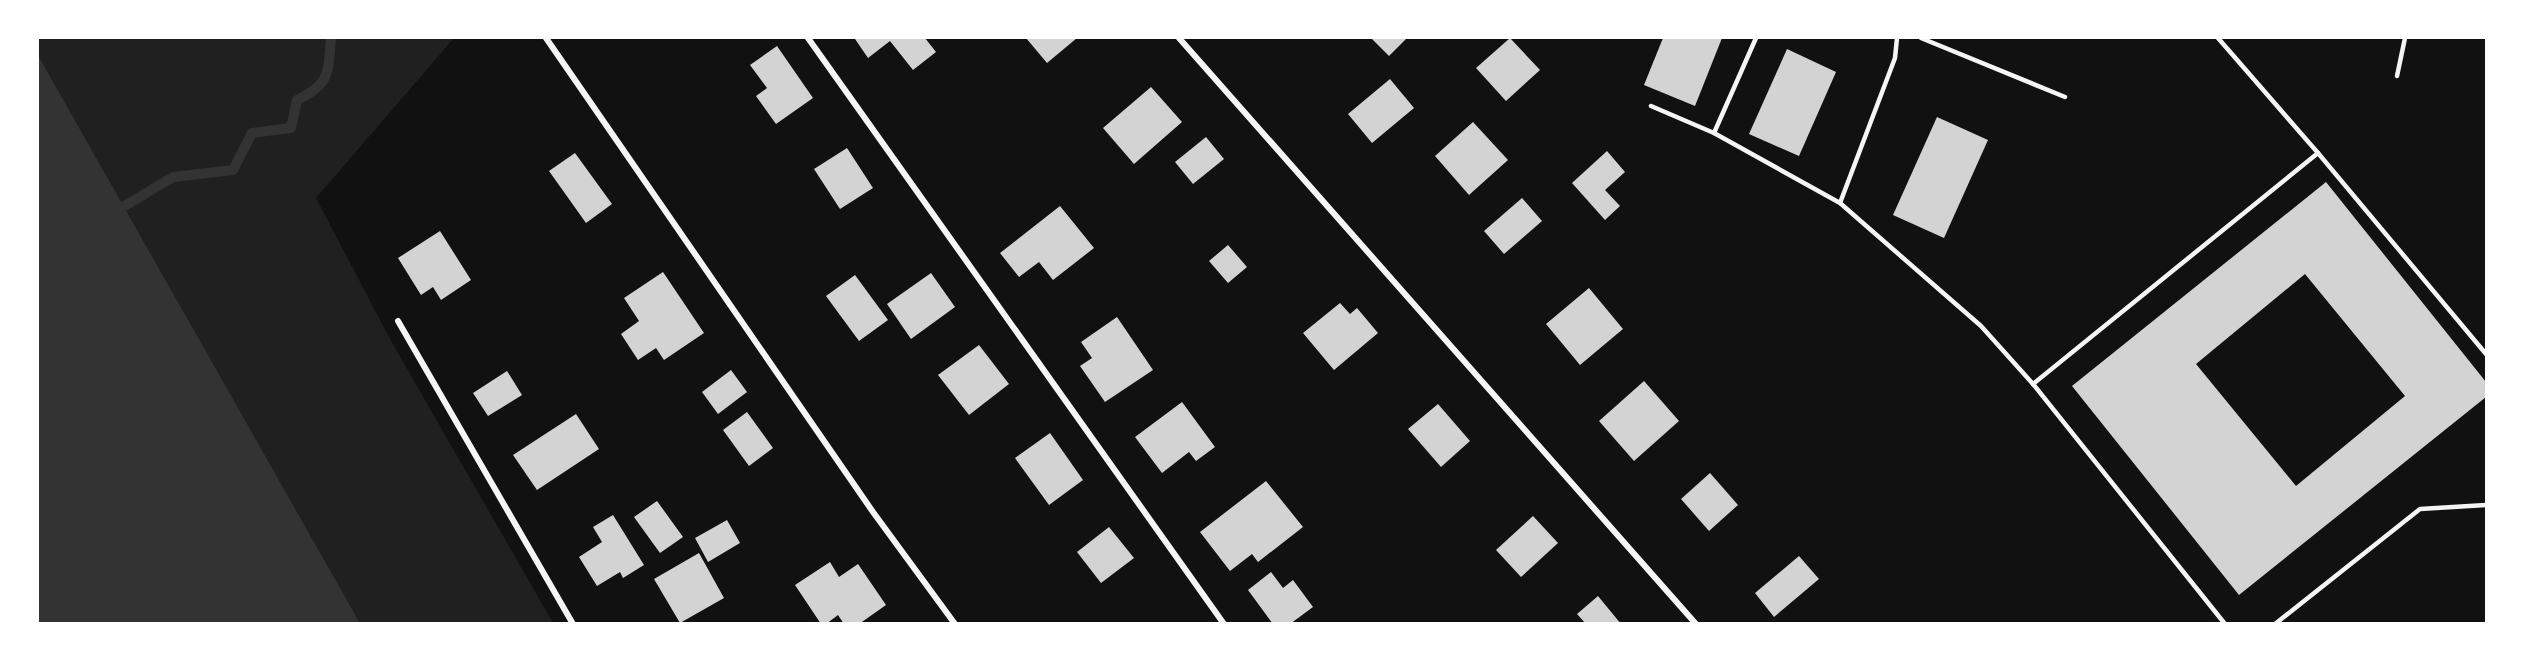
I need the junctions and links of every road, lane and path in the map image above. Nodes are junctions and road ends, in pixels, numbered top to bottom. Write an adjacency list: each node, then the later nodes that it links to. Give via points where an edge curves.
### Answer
1 (546, 38): 20 (street, via 873,512)
2 (808, 38): 21 (street)
3 (1179, 38): 22 (street)
4 (1756, 38): 12 (lane)
5 (1897, 38): 14 (lane, via 1895,58)
6 (1920, 38): 10 (lane)
7 (2218, 38): 13 (lane)
8 (2405, 38): 9 (lane)
9 (2397, 76)
10 (2065, 97)
11 (1651, 106): 12 (lane)
12 (1714, 133): 14 (lane)
13 (2318, 153): 16 (lane); 17 (lane)
14 (1840, 203): 17 (lane, via 1981,327)
15 (398, 321): 19 (street)
16 (2487, 354)
17 (2033, 384): 23 (lane)
18 (2487, 505): 24 (lane, via 2420,509)
19 (573, 624)
20 (955, 624)
21 (1224, 624)
22 (1696, 624)
23 (2225, 624)
24 (2275, 624)

